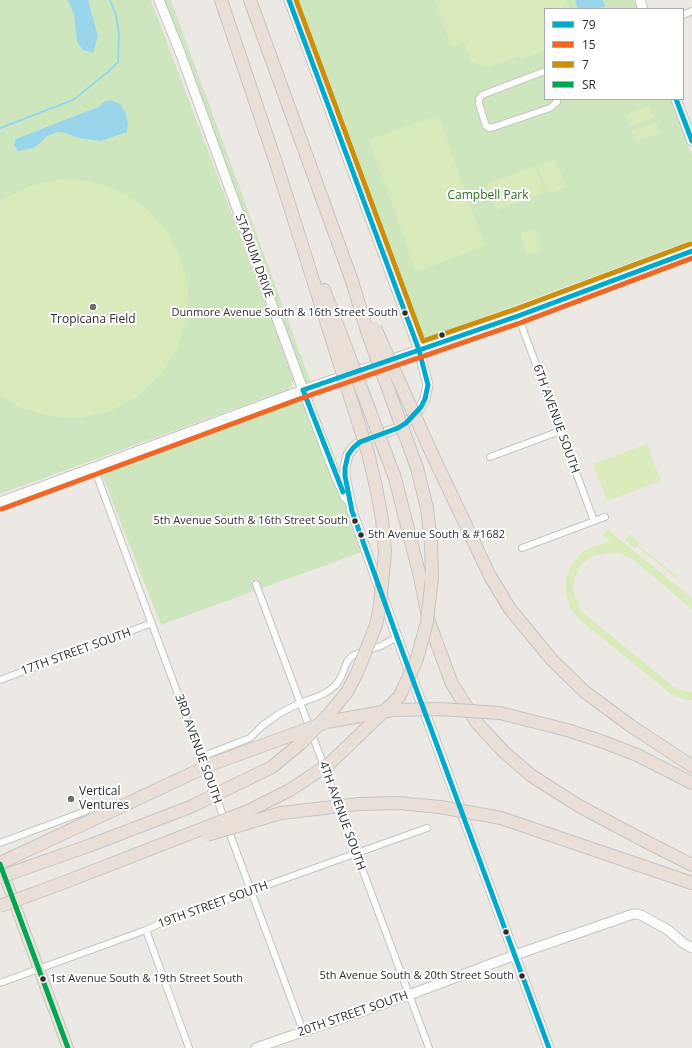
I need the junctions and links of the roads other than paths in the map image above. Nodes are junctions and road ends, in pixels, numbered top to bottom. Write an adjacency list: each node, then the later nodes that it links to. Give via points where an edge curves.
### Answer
1 (159, 0): 15 (street, STADIUM DRIVE)
2 (221, 0): 13 (highway)
3 (250, 0): 12 (highway)
4 (288, 0): 14 (street)
5 (544, 71): 6 (street, via 482,95 479,104 486,126 494,128 550,108)
6 (557, 100)
7 (676, 100): 8 (street)
8 (690, 131): 9 (street)
9 (692, 141)
10 (692, 250): 11 (street)
11 (518, 316): 14 (street); 16 (street, 6TH AVENUE SOUTH)
12 (371, 330): 30 (highway, bridge, via 490,576 510,609 552,660 585,692); 40 (highway, bridge, via 417,468 427,508 431,544 432,577 427,622 416,662 399,697 330,764 290,790 248,811)
13 (338, 341): 37 (highway, bridge, via 395,478 429,622 452,684 477,723 505,753 532,776 579,806); 38 (highway, bridge, via 370,460 382,519 385,552 376,625 347,692 301,743 272,767 190,807)
14 (419, 350): 15 (street); 20 (street, via 428,384 421,407 406,423 360,442 348,455 345,476)
15 (303, 390): 18 (street); 20 (street, STADIUM DRIVE)
16 (560, 430): 17 (street); 22 (street, 6TH AVENUE SOUTH)
17 (490, 457)
18 (94, 468): 19 (street); 25 (street, 3RD AVENUE SOUTH)
19 (0, 502)
20 (352, 511): 26 (street)
21 (605, 517): 22 (street)
22 (594, 521): 23 (street)
23 (522, 548)
24 (256, 584): 28 (street, 4TH AVENUE SOUTH)
25 (152, 624): 27 (street, 17TH STREET SOUTH); 29 (street, 3RD AVENUE SOUTH)
26 (397, 637): 28 (street, via 381,646 352,656 336,685 319,696); 45 (street)
27 (0, 680)
28 (300, 702): 29 (street, via 280,713 250,738); 35 (street, 4TH AVENUE SOUTH)
29 (202, 757): 41 (street, 3RD AVENUE SOUTH)
30 (692, 766)
31 (692, 783): 36 (highway, bridge, via 601,740 500,713 441,709 394,710 327,722 212,764)
32 (86, 811): 34 (street)
33 (427, 828): 35 (street, 19TH STREET SOUTH)
34 (0, 843)
35 (356, 853): 41 (street, 19TH STREET SOUTH); 48 (street, 4TH AVENUE SOUTH)
36 (0, 863): 46 (main road)
37 (692, 865)
38 (0, 877)
39 (692, 883): 40 (highway, bridge, via 501,818 440,807 359,804 281,813)
40 (60, 884): 42 (highway, bridge)
41 (251, 891): 43 (street, 19TH STREET SOUTH); 49 (street, 3RD AVENUE SOUTH)
42 (0, 906)
43 (146, 930): 46 (street, 19TH STREET SOUTH); 51 (street)
44 (692, 948): 45 (street, 20TH STREET SOUTH, via 668,930 638,914 625,916)
45 (515, 955): 48 (street, 20TH STREET SOUTH); 54 (street)
46 (39, 969): 47 (street, 19TH STREET SOUTH); 50 (main road)
47 (0, 983)
48 (408, 995): 49 (street, 20TH STREET SOUTH); 53 (street, 4TH AVENUE SOUTH)
49 (303, 1031): 52 (street, 20TH STREET SOUTH)
50 (68, 1048)
51 (189, 1048)
52 (256, 1048)
53 (429, 1048)
54 (549, 1048)

